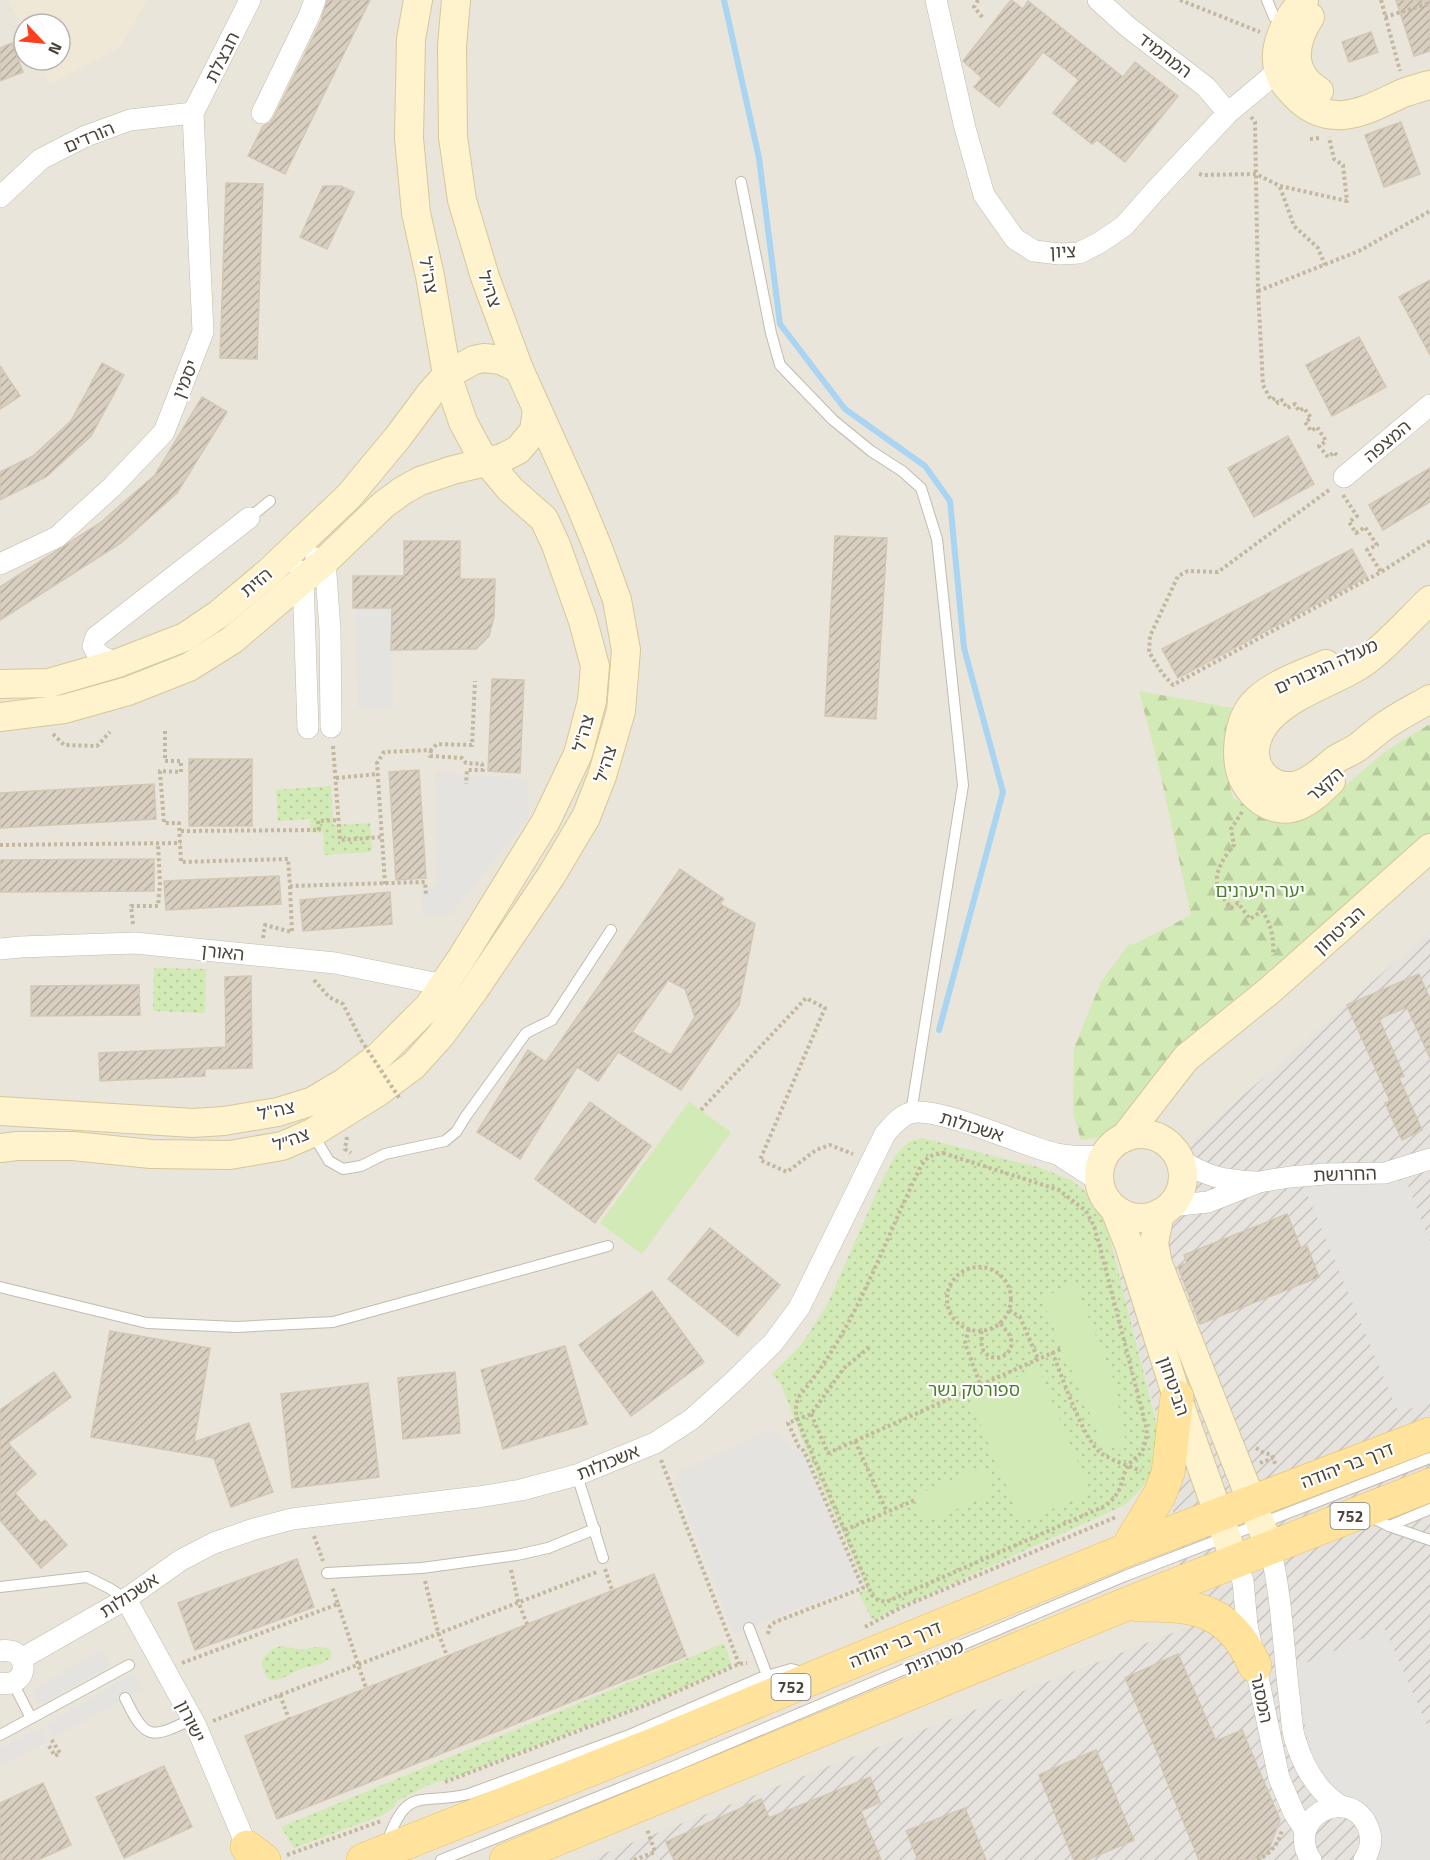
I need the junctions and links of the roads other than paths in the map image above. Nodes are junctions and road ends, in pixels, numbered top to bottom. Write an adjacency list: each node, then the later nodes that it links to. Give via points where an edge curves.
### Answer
1 (250, 0): 14 (street, חבצלת)
2 (315, 0): 15 (street)
3 (418, 0): 19 (main road, צה"ל, via 411,39 409,138 416,213)
4 (456, 0): 18 (main road, צה״ל, via 453,137 462,200)
5 (936, 0): 13 (street, ציון, via 984,195 1015,238 1034,251 1079,253 1124,226)
6 (1098, 0): 13 (street, המתמיד)
7 (1267, 0): 10 (lane)
8 (1304, 0): 10 (main road)
9 (1322, 0): 11 (main road, via 1303,28)
10 (1283, 32): 11 (main road, via 1277,53)
11 (1288, 67): 12 (main road, via 1282,81 1308,108 1324,114 1342,115 1368,109); 13 (street, ציון)
12 (1418, 88)
13 (1234, 108)
14 (193, 113): 17 (street, הורדים, via 130,120 86,136 41,159); 28 (street, יסמין, via 203,332 164,432 57,537)
15 (262, 113)
16 (741, 182): 44 (lane, via 780,365 833,420 921,488 938,539 963,785)
17 (0, 197)
18 (519, 369): 19 (main road, via 501,360 484,358); 21 (main road, צה״ל)
19 (447, 375): 22 (main road, צה"ל, via 463,422); 26 (main road, הזית, via 349,496)
20 (1430, 405): 23 (street, המצפה)
21 (537, 410): 22 (main road, via 534,431 518,450); 45 (main road, צה״ל, via 598,548 617,600 627,650 621,711 602,776 586,817 551,876 441,1035 414,1065)
22 (486, 463): 27 (main road, הזית, via 420,481 402,491); 41 (main road, צה"ל, via 544,519 583,621 595,666 590,709 567,780 525,857)
23 (1344, 486)
24 (270, 501): 25 (lane)
25 (249, 518): 31 (street, via 96,637 96,652)
26 (292, 550): 27 (street); 29 (street); 31 (main road, הזית, via 219,614 185,637)
27 (324, 561): 29 (main road, הזית); 35 (street)
28 (0, 564)
29 (303, 579): 34 (main road, הזית, via 232,640 189,668 64,709); 36 (street)
30 (1430, 600): 37 (main road, מעלה הגיבורים, via 1375,654 1272,716 1256,741)
31 (118, 663): 32 (main road, הזית, via 49,683)
32 (0, 684)
33 (1430, 699): 37 (main road, הקצר, via 1356,748 1349,762 1324,788 1299,806 1288,809 1266,805)
34 (0, 717)
35 (332, 727)
36 (308, 728)
37 (1260, 786)
38 (1430, 848): 42 (main road, הביטחון, via 1269,991 1186,1058)
39 (611, 930): 45 (lane, via 552,1020 526,1033 456,1132 445,1141 385,1154 361,1166 344,1169 329,1161)
40 (0, 949): 41 (street, האורן, via 135,943 335,963)
41 (444, 985): 43 (main road, צה"ל, via 429,1006 378,1057 313,1101 278,1112 193,1123)
42 (1167, 1082): 47 (main road, via 1162,1124); 48 (main road, הביטחון)
43 (0, 1111)
44 (911, 1113): 48 (street, אשכולות, via 944,1116 1056,1154); 58 (street, אשכולות, via 885,1134 799,1308 773,1343 692,1419 655,1443)
45 (312, 1133): 46 (main road, צה״ל, via 282,1146 230,1155 151,1154 73,1146)
46 (0, 1148)
47 (1172, 1150): 48 (main road, via 1145,1134 1134,1135); 50 (street, החרושת, via 1199,1172 1231,1181); 52 (main road, via 1182,1169 1180,1189)
48 (1109, 1158): 51 (main road, via 1102,1192)
49 (1430, 1159): 50 (street, החרושת, via 1384,1173 1325,1173)
50 (1259, 1182): 52 (street, החרושת, via 1208,1202)
51 (1115, 1210): 52 (main road, via 1137,1218); 55 (main road, הביטחון)
52 (1165, 1210): 62 (main road, הביטחון, via 1154,1243 1158,1263)
53 (608, 1246): 54 (lane, via 333,1322 237,1327 147,1323)
54 (0, 1287)
55 (1177, 1397): 64 (main road, הביטחון); 66 (main road, via 1168,1473 1160,1494)
56 (1430, 1434): 62 (main road, דרך בר יהודה / 752)
57 (1430, 1458): 62 (lane)
58 (577, 1475): 63 (lane); 70 (street, אשכולות, via 521,1490 292,1519 254,1529 181,1560)
59 (1430, 1485): 61 (main road, דרך בר יהודה / 752)
60 (1430, 1509): 61 (lane)
61 (1375, 1519): 62 (main road, דרך בר יהודה / 752); 65 (lane)
62 (1262, 1524): 64 (main road, דרך בר יהודה / 752); 64 (main road, דרך בר יהודה / 752); 84 (street, המסגר, via 1276,1572 1294,1735 1304,1762 1323,1793)
63 (595, 1529): 67 (lane); 68 (lane, via 548,1548 508,1557 422,1568)
64 (1226, 1538): 66 (main road, דרך בר יהודה / 752); 71 (main road, דרך בר יהודה / 752); 76 (street, המסגר, via 1243,1581); 90 (lane, מטרונית, via 1125,1576)
65 (1430, 1540)
66 (1126, 1550): 78 (main road, דרך בר יהודה / 752)
67 (604, 1564)
68 (327, 1573)
69 (0, 1587): 70 (lane, via 87,1577)
70 (126, 1599): 74 (street, אשכולות); 82 (street, ישורון)
71 (1124, 1605): 76 (main road, via 1178,1605 1209,1613 1236,1633); 91 (main road, דרך בר יהודה / 752)
72 (749, 1628): 77 (lane)
73 (0, 1651): 74 (street, via 14,1652)
74 (21, 1659): 79 (street, via 21,1675)
75 (129, 1665): 81 (lane)
76 (1255, 1666): 85 (street, המסגר, via 1279,1778)
77 (767, 1675): 78 (lane, via 791,1669); 87 (lane, via 637,1732 463,1796 411,1802)
78 (818, 1676): 87 (main road, דרך בר יהודה / 752)
79 (7, 1683): 81 (lane)
80 (125, 1698): 82 (lane, via 142,1728 153,1734)
81 (31, 1718): 83 (lane)
82 (194, 1723): 86 (street, ישורון)
83 (0, 1735)
84 (1342, 1807): 85 (street, via 1318,1813); 89 (street, המסגר, via 1358,1813 1370,1831)
85 (1305, 1830): 88 (street, המסגר)
86 (253, 1856)
87 (373, 1856)
88 (1302, 1858)
89 (1367, 1858)
90 (441, 1860)
91 (506, 1860)

